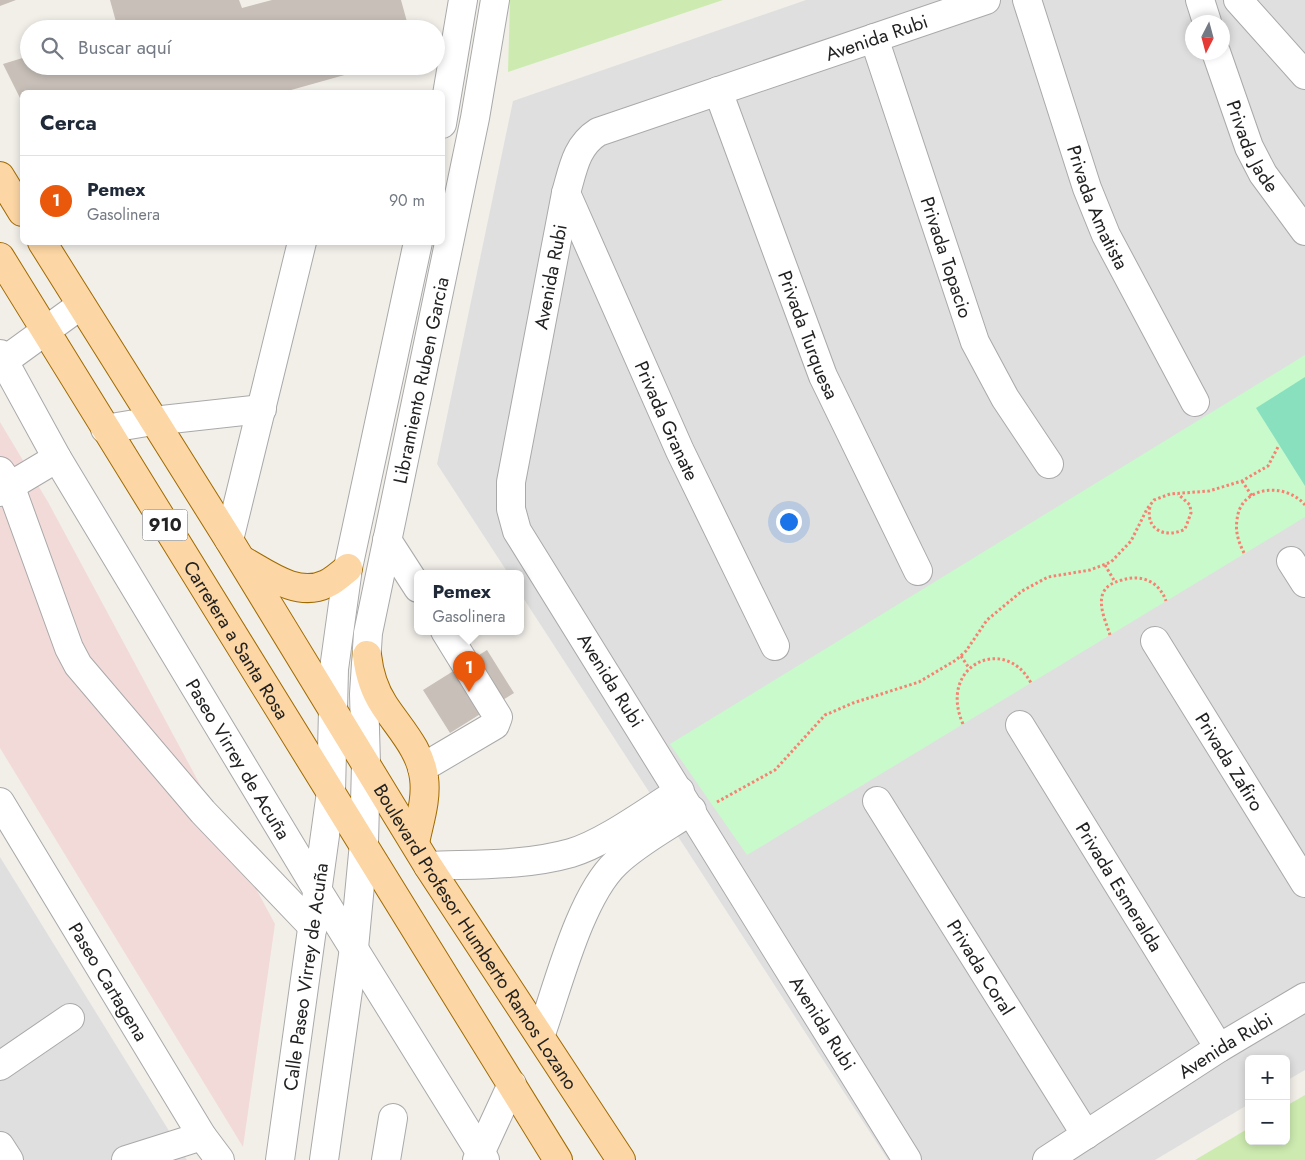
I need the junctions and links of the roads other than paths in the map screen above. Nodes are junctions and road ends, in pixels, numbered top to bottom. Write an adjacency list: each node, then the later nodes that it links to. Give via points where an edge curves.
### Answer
1 (463, 0): 12 (street)
2 (495, 0): 31 (street, Libramiento Ruben Garcia, via 475,118)
3 (986, 0): 8 (street, Avenida Rubi)
4 (1027, 0): 24 (street, Privada Amatista, via 1087,188 1106,235)
5 (1200, 0): 7 (street)
6 (1238, 0): 10 (street)
7 (1205, 15)
8 (874, 38): 11 (street, Avenida Rubi); 29 (street, Privada Topacio, via 974,342 1005,398)
9 (1219, 60): 16 (street, Privada Jade, via 1248,147 1263,174)
10 (1305, 75)
11 (718, 91): 14 (street, Avenida Rubi, via 598,132 589,138 577,154); 34 (street, Privada Turquesa, via 823,376)
12 (445, 106)
13 (0, 176): 15 (main road)
14 (566, 193): 38 (street, Privada Granate, via 680,451); 47 (street, Avenida Rubi, via 511,482 511,509 517,531)
15 (20, 209)
16 (1305, 231)
17 (44, 245): 21 (main road, 910)
18 (301, 245): 25 (street)
19 (417, 245): 33 (street, Libramiento Ruben Garcia)
20 (0, 258): 22 (main road, Carretera a Santa Rosa / 910)
21 (81, 305): 22 (street); 26 (main road, 910)
22 (45, 332): 23 (street); 27 (main road, Carretera a Santa Rosa / 910)
23 (2, 358): 28 (street, Paseo Virrey de Acuña)
24 (1195, 402)
25 (262, 409): 26 (street); 32 (street)
26 (153, 421): 27 (street); 32 (main road, 910)
27 (105, 429): 44 (main road, Carretera a Santa Rosa / 910)
28 (57, 458): 30 (street); 52 (street, Paseo Virrey de Acuña)
29 (1049, 464)
30 (3, 483): 53 (street, via 78,665 203,812)
31 (388, 540): 35 (street); 39 (street, Libramiento Ruben Garcia)
32 (234, 549): 33 (main road, via 283,583 311,588 326,584); 40 (main road, 910)
33 (348, 568): 40 (street, Libramiento Ruben Garcia, via 334,669)
34 (918, 571)
35 (414, 582)
36 (447, 635): 43 (street, via 498,717 495,725)
37 (1155, 641): 51 (street, Privada Zafiro)
38 (775, 646)
39 (366, 655): 42 (street, Libramiento Ruben Garcia); 43 (main road, via 378,695 413,746)
40 (332, 712): 42 (main road, Boulevard Profesor Humberto Ramos Lozano); 44 (street, Calle Paseo Virrey de Acuña)
41 (1020, 725): 58 (street, Privada Esmeralda)
42 (366, 764): 48 (street, Libramiento Ruben Garcia); 49 (main road, Boulevard Profesor Humberto Ramos Lozano)
43 (422, 768): 49 (main road, via 425,794)
44 (331, 792): 48 (main road); 52 (street, Calle Paseo Virrey de Acuña)
45 (877, 801): 62 (street, Privada Coral)
46 (0, 802): 63 (street, Paseo Cartagena)
47 (688, 804): 50 (street, via 610,834 573,853 527,863); 57 (street, via 616,864 595,890); 74 (street, Avenida Rubi)
48 (364, 843): 54 (street); 60 (main road)
49 (415, 843): 50 (main road, Boulevard Profesor Humberto Ramos Lozano)
50 (428, 866): 57 (main road, Boulevard Profesor Humberto Ramos Lozano)
51 (1305, 883)
52 (318, 891): 53 (street, Calle Paseo Virrey de Acuña); 54 (street, Paseo Virrey de Acuña)
53 (313, 927): 69 (street, Calle Paseo Virrey de Acuña)
54 (354, 948): 65 (street, Paseo Virrey de Acuña); 70 (street)
55 (1305, 997): 58 (street, Avenida Rubi)
56 (70, 1018): 59 (street)
57 (540, 1034): 73 (main road, Boulevard Profesor Humberto Ramos Lozano)
58 (1219, 1048): 62 (street, Avenida Rubi)
59 (0, 1066)
60 (512, 1084): 65 (street); 72 (main road)
61 (393, 1118): 71 (street)
62 (1086, 1134): 75 (street, Avenida Rubi)
63 (202, 1136): 67 (street); 68 (street, Paseo Cartagena)
64 (0, 1146): 66 (street)
65 (481, 1158)
66 (9, 1160)
67 (126, 1160)
68 (220, 1160)
69 (280, 1160)
70 (324, 1160)
71 (386, 1160)
72 (558, 1160)
73 (621, 1160)
74 (907, 1160)
75 (1047, 1160)

